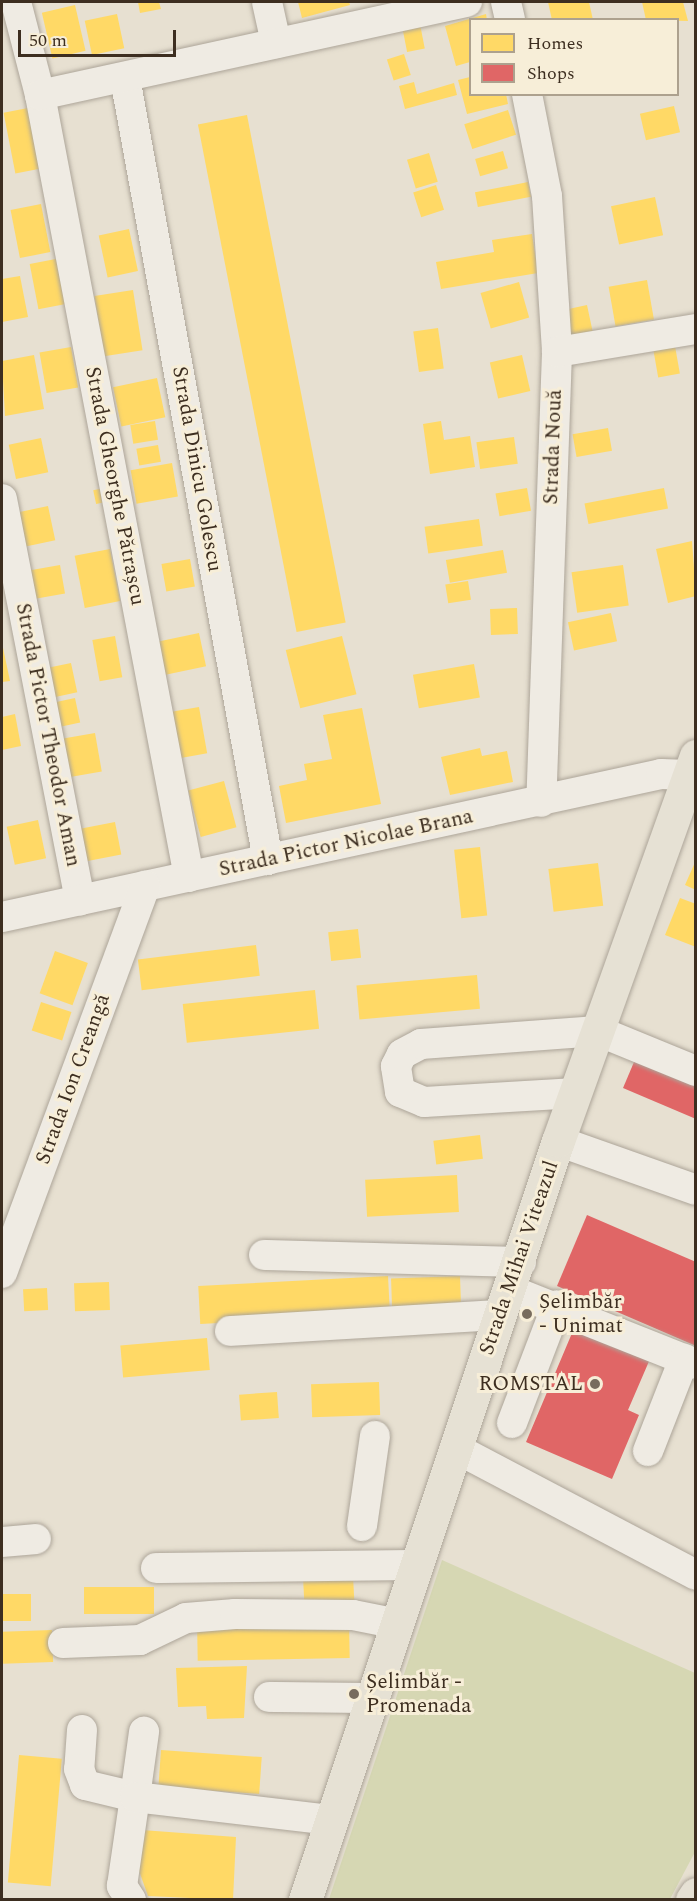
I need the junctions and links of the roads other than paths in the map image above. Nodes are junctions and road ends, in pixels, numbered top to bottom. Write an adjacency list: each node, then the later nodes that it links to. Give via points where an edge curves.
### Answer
1 (16, 2): 8 (street, Strada Gheorghe Pătrașcu)
2 (267, 2): 6 (street)
3 (467, 2): 6 (street)
4 (506, 2): 5 (street)
5 (510, 18)
6 (276, 43): 7 (street)
7 (125, 78): 8 (street); 15 (street, Strada Dinicu Golescu)
8 (40, 95): 16 (street, Strada Gheorghe Pătrașcu)
9 (526, 96): 11 (street, Strada Nouă, via 547,196)
10 (696, 329): 11 (street)
11 (557, 352): 14 (street, Strada Nouă)
12 (2, 499): 18 (street, Strada Pictor Theodor Aman)
13 (694, 768): 14 (street, Strada Pictor Nicolae Brana); 20 (main road, Strada Mihai Viteazul)
14 (541, 802): 15 (street, Strada Pictor Nicolae Brana)
15 (268, 860): 16 (street, Strada Pictor Nicolae Brana)
16 (189, 877): 17 (street, Strada Pictor Nicolae Brana)
17 (145, 886): 18 (street, Strada Pictor Nicolae Brana); 26 (street, Strada Ion Creangă)
18 (80, 901): 19 (street, Strada Pictor Nicolae Brana)
19 (2, 917)
20 (598, 1031): 21 (street); 22 (main road, Strada Mihai Viteazul); 22 (street, via 422,1044 402,1054 396,1066 400,1092 424,1102)
21 (696, 1071)
22 (576, 1093): 23 (main road, Strada Mihai Viteazul)
23 (558, 1141): 24 (street); 27 (main road, Strada Mihai Viteazul)
24 (696, 1190)
25 (264, 1255): 27 (street)
26 (2, 1273)
27 (510, 1289): 28 (street); 29 (street); 33 (main road, Strada Mihai Viteazul)
28 (557, 1305): 30 (street); 31 (street)
29 (230, 1331)
30 (690, 1361): 34 (street)
31 (512, 1424)
32 (375, 1436): 35 (street)
33 (455, 1448): 38 (main road, Strada Mihai Viteazul); 40 (street)
34 (648, 1451)
35 (362, 1527)
36 (36, 1539): 37 (street)
37 (2, 1542)
38 (417, 1565): 39 (street); 41 (main road, Strada Mihai Viteazul)
39 (156, 1568)
40 (696, 1575)
41 (398, 1624): 42 (street, via 353,1616 235,1614 186,1618 140,1640); 44 (main road, Strada Mihai Viteazul)
42 (63, 1643)
43 (269, 1698): 44 (street)
44 (373, 1698): 48 (main road, Strada Mihai Viteazul)
45 (82, 1730): 47 (street, via 79,1768 85,1785)
46 (144, 1732): 47 (street)
47 (135, 1797): 48 (street); 50 (street, via 122,1886)
48 (332, 1820): 51 (main road, Strada Mihai Viteazul)
49 (696, 1894): 52 (main road)
50 (130, 1899)
51 (304, 1899)
52 (692, 1899)

